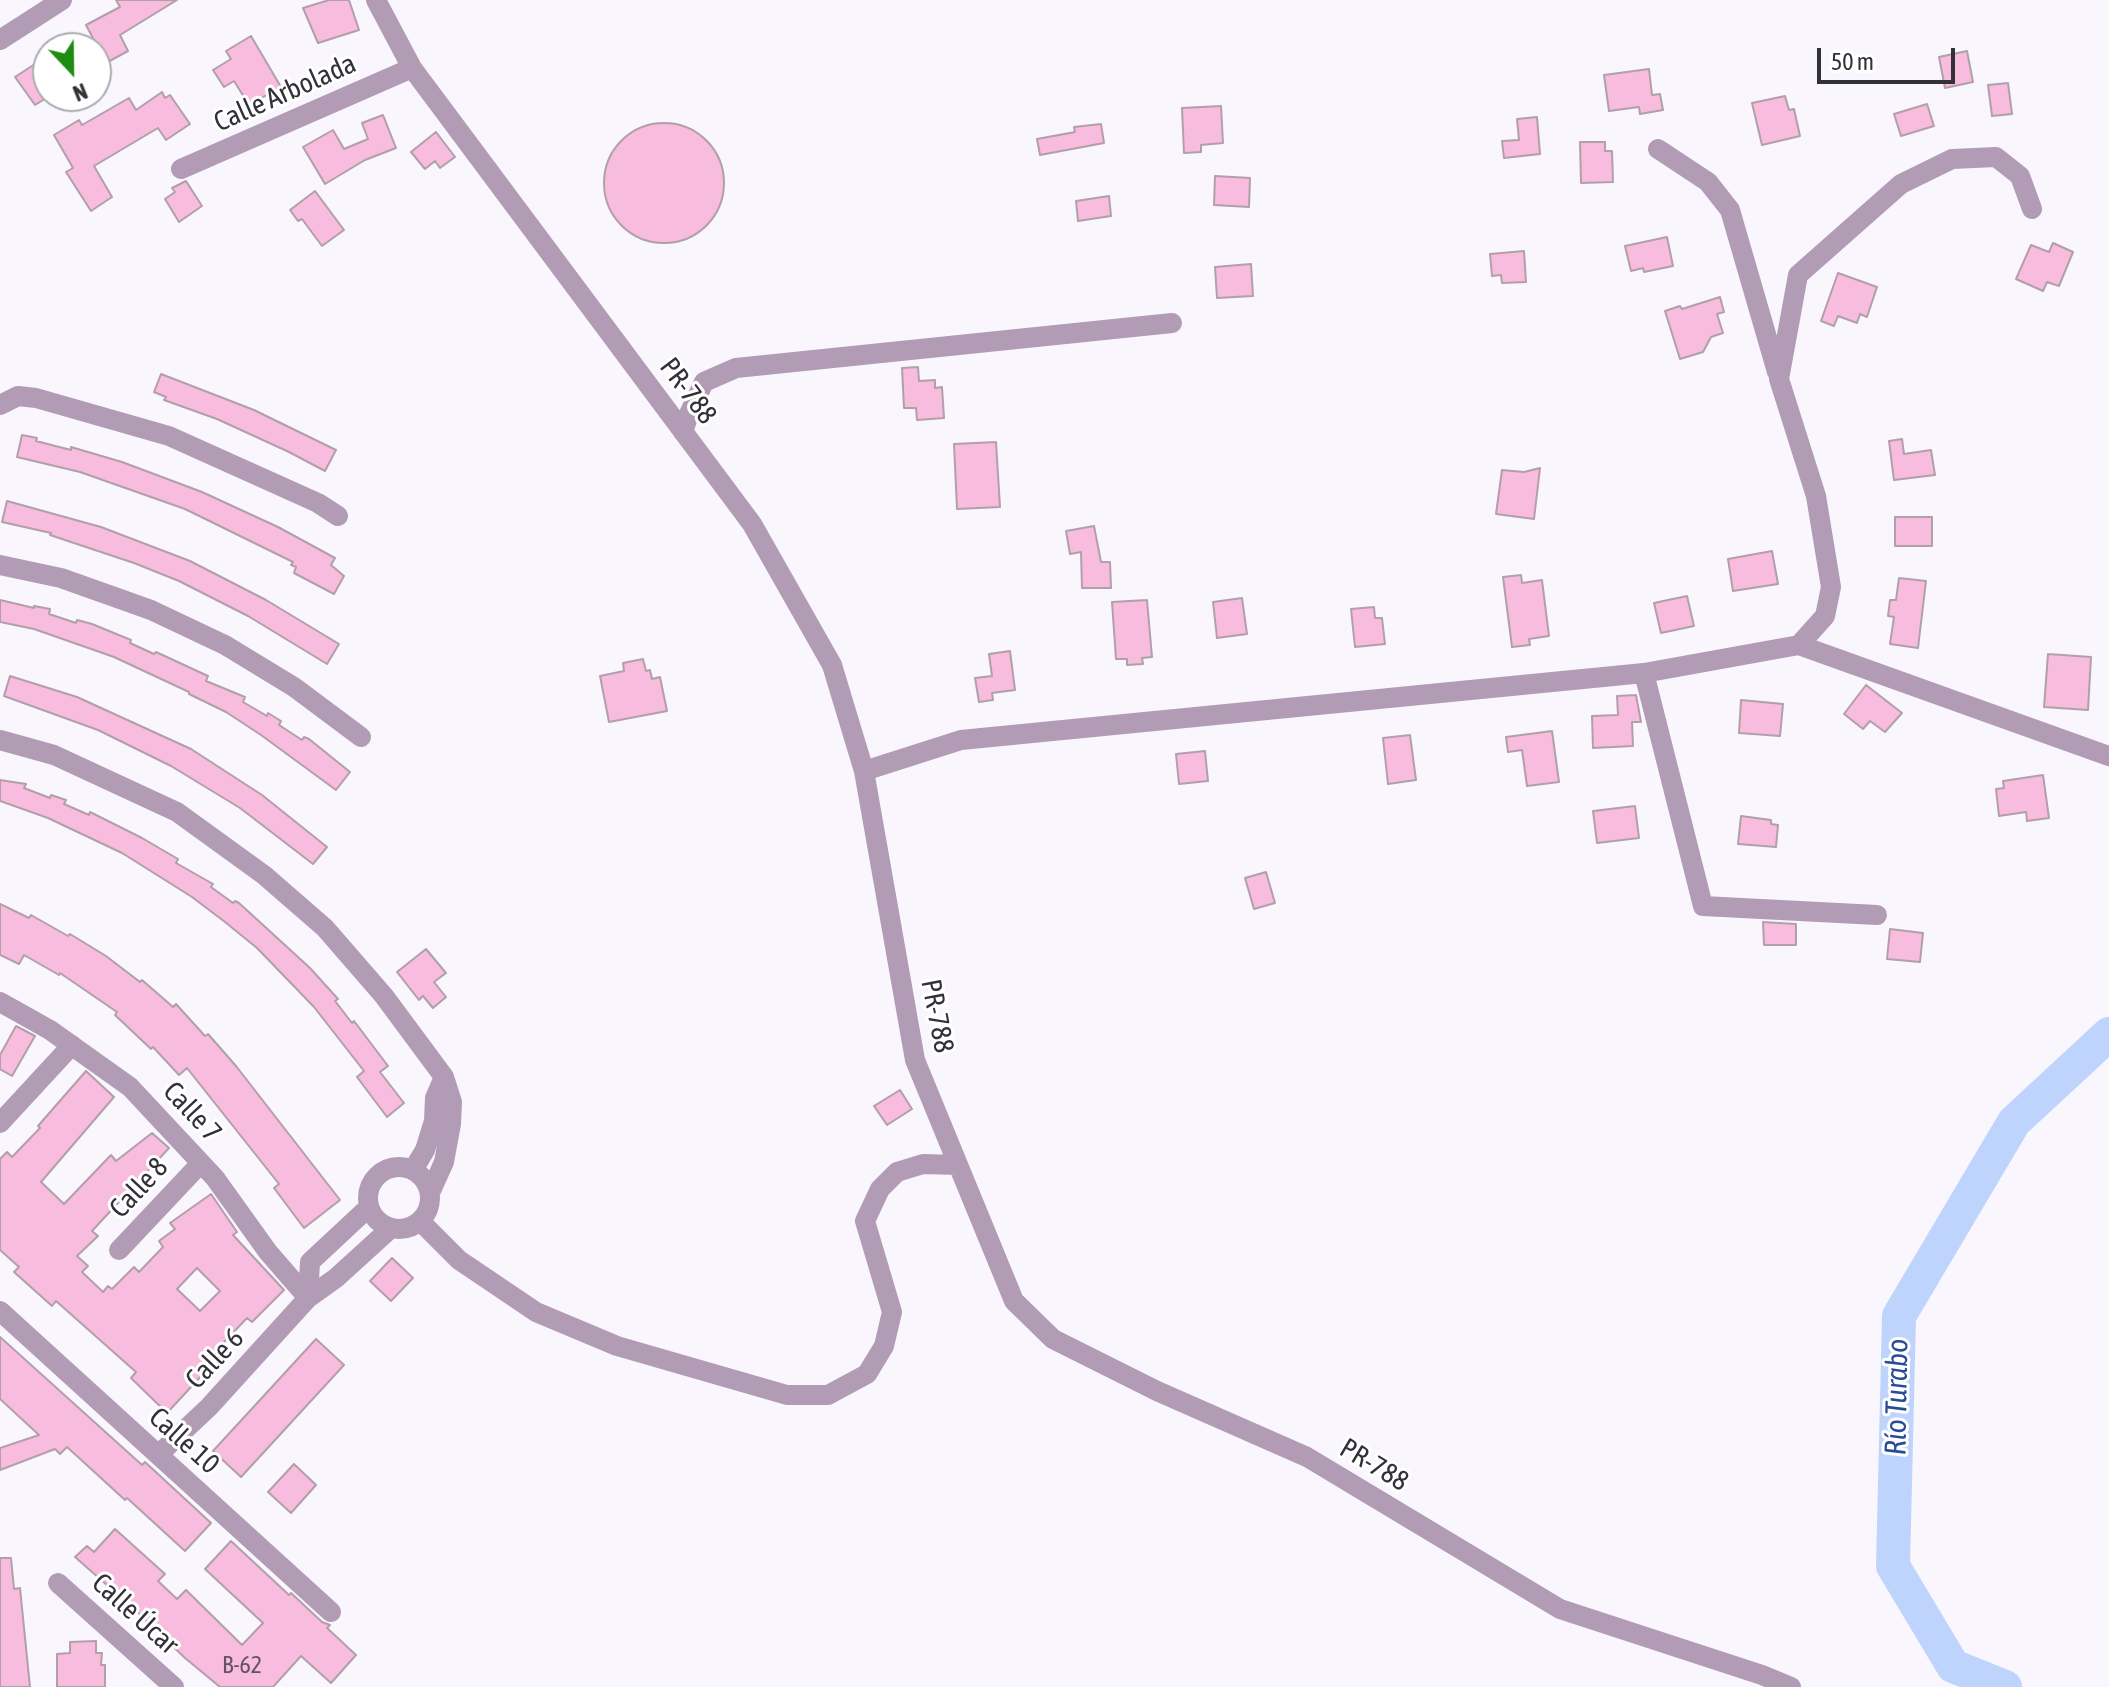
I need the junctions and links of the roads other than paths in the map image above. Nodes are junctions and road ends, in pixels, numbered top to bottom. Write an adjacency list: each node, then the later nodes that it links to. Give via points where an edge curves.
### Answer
1 (62, 0): 3 (street)
2 (376, 0): 4 (street, PR-788 / PR-788)
3 (0, 40)
4 (412, 68): 6 (street, Calle Arbolada); 11 (street, PR-788 / PR-788)
5 (1658, 149): 9 (street, via 1708,182 1730,210)
6 (181, 169)
7 (2032, 209): 9 (street, via 2020,176 1996,157 1952,159 1901,184 1798,275)
8 (1172, 323): 11 (street, via 736,368 704,382)
9 (1779, 379): 14 (street, via 1816,496 1831,587 1825,616)
10 (0, 405): 12 (street, via 18,396 36,398 169,436)
11 (683, 432): 19 (street, PR-788 / PR-788, via 752,524 832,665)
12 (338, 516)
13 (0, 565): 16 (street, via 61,578 151,610 225,645)
14 (1799, 645): 15 (street); 18 (street)
15 (1644, 673): 19 (street, via 961,740); 20 (street, via 1703,906)
16 (361, 737)
17 (0, 740): 24 (street, via 54,755 177,812 264,875 325,928 444,1077 452,1102)
18 (2109, 756)
19 (864, 771): 26 (street, PR-788 / PR-788, via 915,1060)
20 (1877, 915)
21 (0, 1002): 22 (street, Calle 7)
22 (72, 1045): 23 (street); 25 (street, Calle 7, via 130,1087)
23 (0, 1123)
24 (443, 1123): 27 (street); 28 (street, via 444,1162)
25 (201, 1163): 32 (street, Calle 8); 33 (street, Calle 7)
26 (958, 1165): 30 (street, via 923,1164 897,1172 880,1189 865,1221 892,1312 884,1346 867,1374 828,1395 787,1395 617,1346 536,1312 459,1260); 39 (street, PR-788 / PR-788, via 1014,1301 1053,1339 1307,1457 1560,1609)
27 (413, 1170): 28 (street); 29 (street, via 382,1171 369,1187)
28 (430, 1193): 30 (street)
29 (369, 1207): 31 (street, via 373,1217); 33 (street, via 310,1262)
30 (420, 1221): 31 (street)
31 (391, 1228): 33 (street, Calle 6)
32 (119, 1250)
33 (308, 1298): 35 (street, Calle 6)
34 (0, 1311): 35 (street, Calle 10)
35 (158, 1455): 37 (street, Calle 10)
36 (58, 1583): 38 (street, Calle Úcar)
37 (331, 1612)
38 (165, 1684)
39 (1791, 1687)

